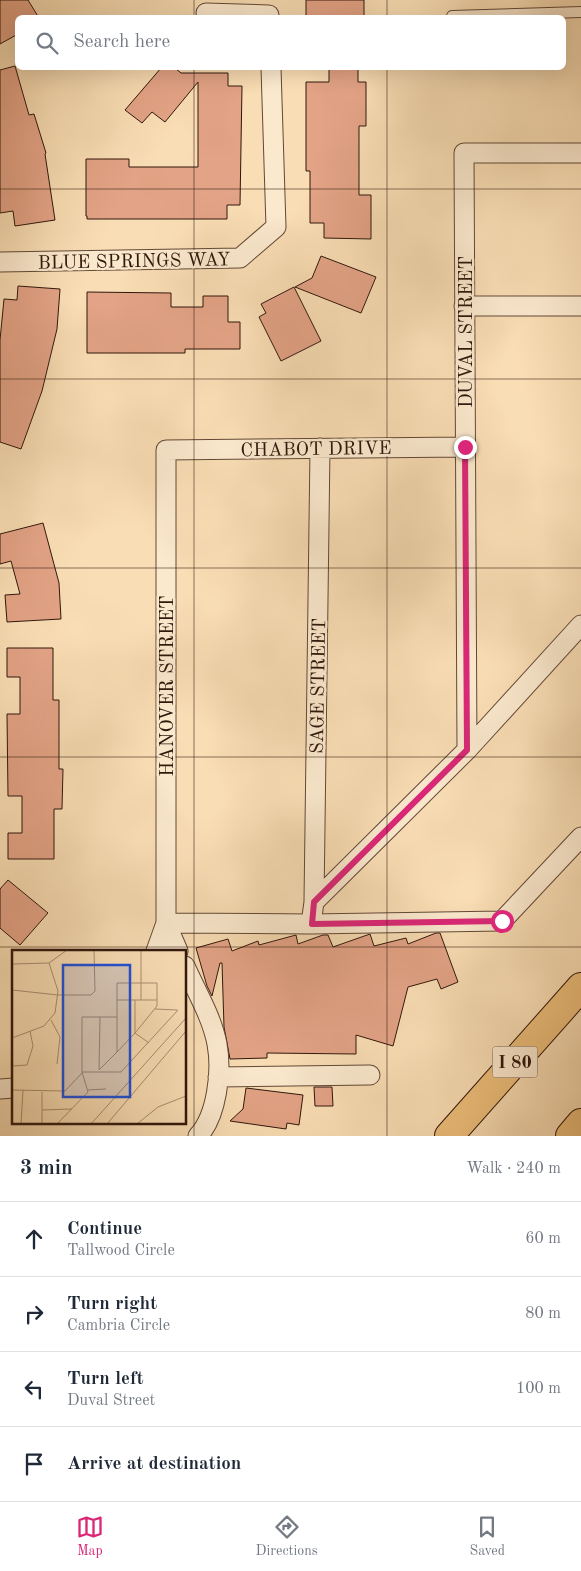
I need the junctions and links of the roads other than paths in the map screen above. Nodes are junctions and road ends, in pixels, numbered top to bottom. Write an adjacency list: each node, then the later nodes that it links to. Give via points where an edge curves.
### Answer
1 (269, 11): 2 (street)
2 (206, 12)
3 (581, 12): 4 (lane)
4 (484, 15)
5 (271, 70): 7 (street, BLUE SPRINGS WAY, via 276,227 240,258)
6 (581, 153): 8 (street, DUVAL STREET, via 464,153)
7 (0, 262)
8 (464, 306): 9 (street); 10 (street, DUVAL STREET)
9 (581, 306)
10 (465, 447): 11 (street, CHABOT DRIVE); 14 (street, DUVAL STREET)
11 (320, 448): 12 (street, CHABOT DRIVE); 16 (street, SAGE STREET)
12 (166, 450): 17 (street, HANOVER STREET)
13 (581, 625): 14 (street)
14 (467, 750): 16 (street)
15 (581, 837): 18 (street, via 502,921)
16 (314, 902): 18 (street, SAGE STREET)
17 (166, 923): 18 (street); 19 (street); 20 (street)
18 (312, 924)
19 (156, 950)
20 (178, 950)
21 (186, 968): 24 (street, via 210,1021 217,1045)
22 (581, 987): 27 (highway, I 80)
23 (370, 1074): 24 (street)
24 (218, 1076): 26 (street, via 212,1115)
25 (581, 1123): 28 (highway)
26 (198, 1136)
27 (449, 1136)
28 (570, 1136)

